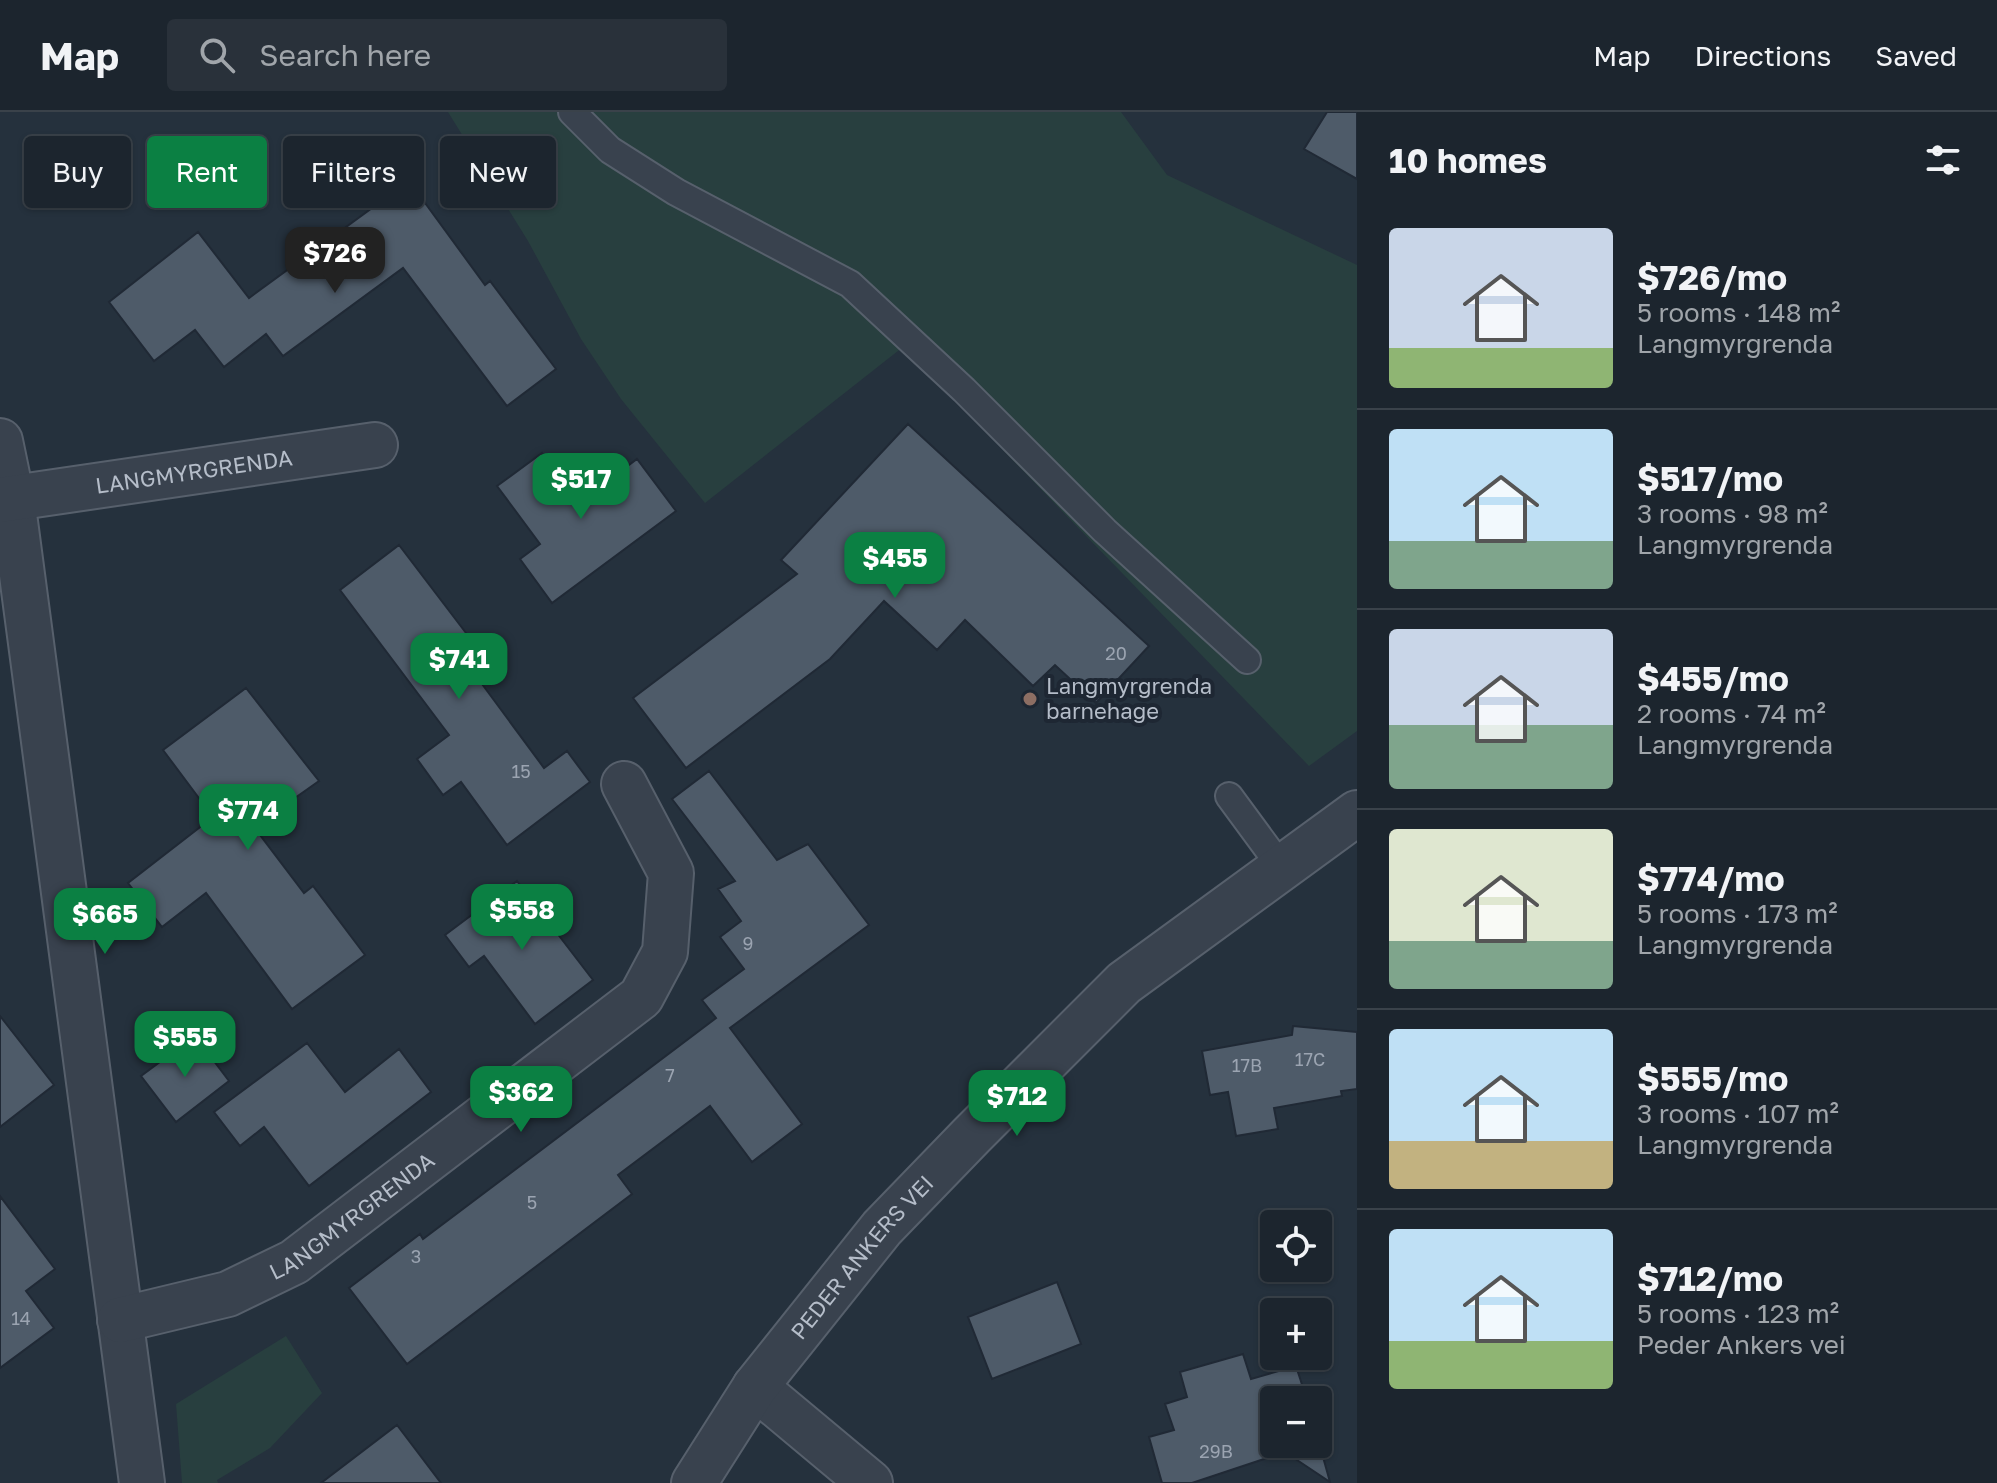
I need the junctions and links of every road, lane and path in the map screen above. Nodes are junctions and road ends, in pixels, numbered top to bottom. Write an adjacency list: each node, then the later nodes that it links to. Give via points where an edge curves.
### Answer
1 (572, 112): 5 (lane, via 610,150 676,192 850,284)
2 (0, 441): 4 (street)
3 (375, 445): 4 (street, LANGMYRGRENDA)
4 (6, 499): 10 (street)
5 (1247, 660)
6 (624, 784): 10 (street, LANGMYRGRENDA, via 671,873 665,952 641,997 294,1262 228,1294)
7 (1229, 796): 9 (lane)
8 (1357, 813): 9 (street, PEDER ANKERS VEI)
9 (1282, 868): 11 (street, PEDER ANKERS VEI, via 1124,983 882,1228)
10 (120, 1320): 12 (street)
11 (755, 1387): 13 (street, PEDER ANKERS VEI); 14 (street)
12 (142, 1483)
13 (694, 1483)
14 (870, 1483)

